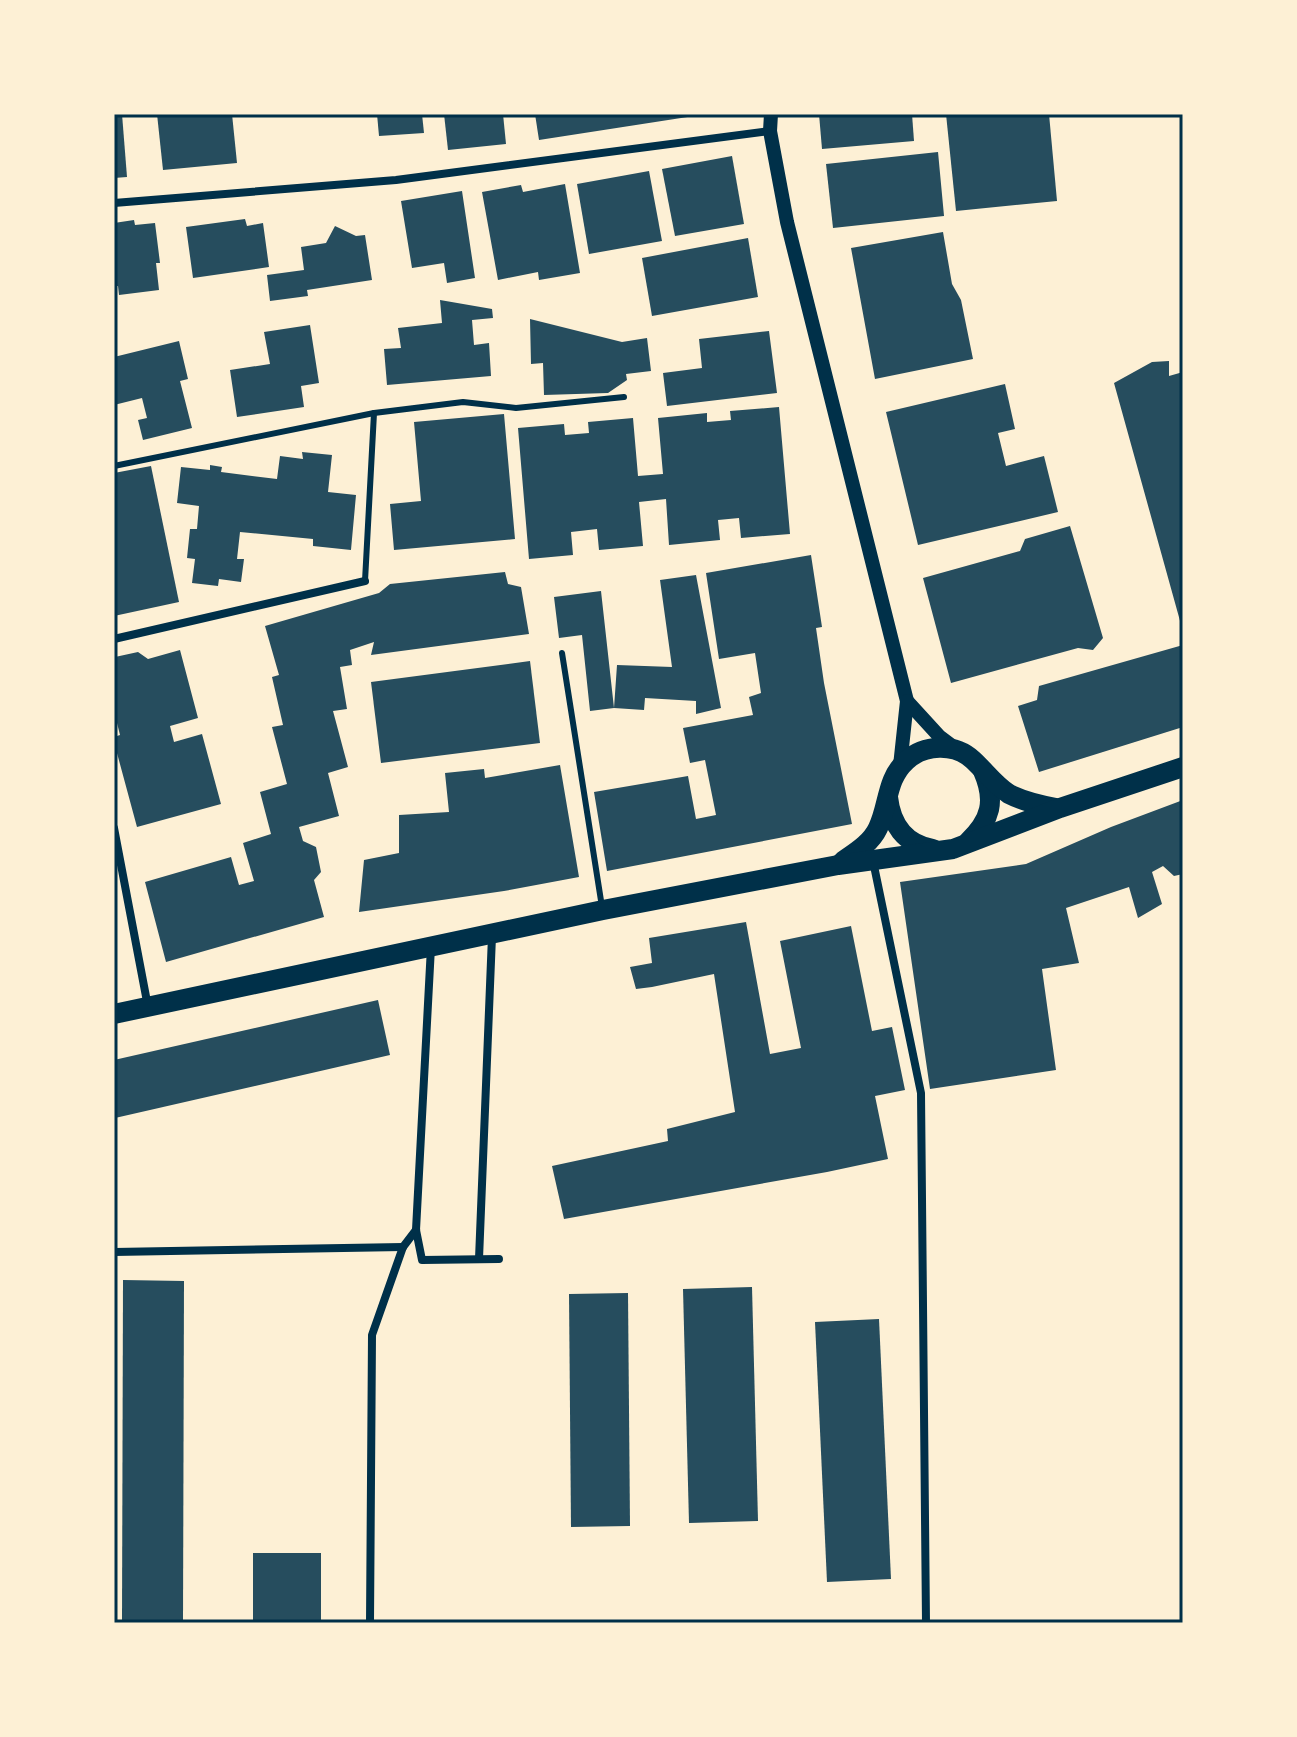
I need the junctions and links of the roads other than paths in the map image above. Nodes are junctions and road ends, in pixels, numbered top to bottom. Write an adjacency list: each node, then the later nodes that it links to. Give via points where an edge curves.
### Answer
1 (768, 121): 2 (street, via 396,180); 9 (street, via 787,222)
2 (114, 203)
3 (624, 397): 4 (lane, via 516,408 463,402)
4 (374, 413): 5 (lane); 6 (lane)
5 (114, 466)
6 (365, 581): 7 (street)
7 (114, 639)
8 (562, 653): 21 (lane)
9 (907, 701): 10 (street); 11 (street)
10 (959, 751): 11 (main road, via 927,749); 13 (main road)
11 (900, 766): 14 (main road)
12 (1183, 767): 15 (main road)
13 (983, 771): 15 (main road, via 1028,803); 17 (main road, via 991,801 987,817)
14 (888, 795): 18 (main road, via 889,811 907,839); 20 (main road, via 878,829)
15 (1060, 808): 17 (main road)
16 (114, 828): 24 (street)
17 (968, 842): 18 (main road)
18 (937, 850): 19 (main road)
19 (872, 859): 20 (main road); 32 (street, via 921,1093)
20 (838, 865): 21 (main road)
21 (603, 910): 22 (main road)
22 (492, 933): 23 (main road); 29 (street)
23 (431, 947): 24 (main road); 26 (street)
24 (148, 1007): 25 (main road)
25 (114, 1014)
26 (416, 1230): 27 (street); 29 (street, via 422,1260)
27 (403, 1247): 28 (street); 31 (street, via 372,1335)
28 (114, 1252)
29 (479, 1259): 30 (street)
30 (499, 1259)
31 (370, 1623)
32 (926, 1623)

